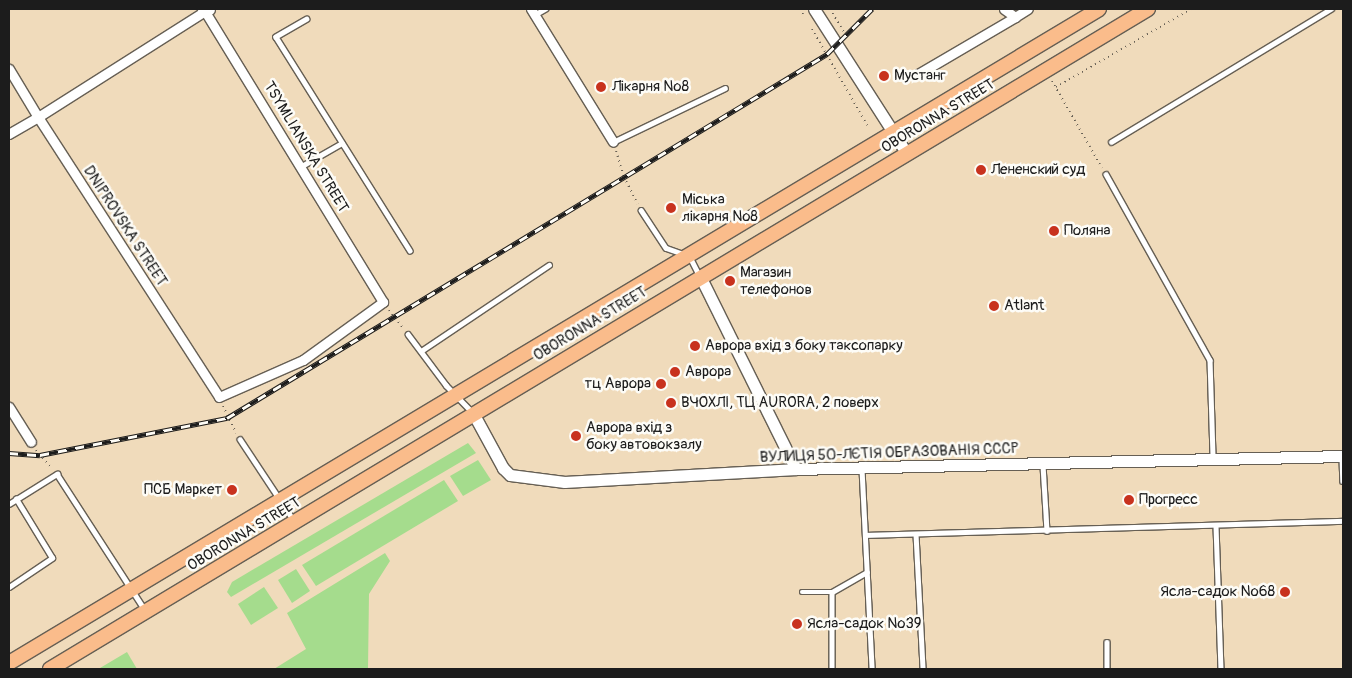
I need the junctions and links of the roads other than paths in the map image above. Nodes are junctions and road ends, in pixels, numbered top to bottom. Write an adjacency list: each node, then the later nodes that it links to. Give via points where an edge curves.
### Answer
1 (545, 9): 9 (lane)
2 (814, 9): 16 (street)
3 (1004, 9): 10 (street)
4 (1028, 9): 10 (street)
5 (1099, 9): 16 (main road, OBORONNA STREET)
6 (1148, 9): 21 (main road, OBORONNA STREET)
7 (1331, 9): 19 (lane)
8 (206, 10): 15 (street); 22 (street, TSYMLIANSKA STREET)
9 (533, 12): 18 (street)
10 (1015, 17): 13 (street)
11 (307, 19): 20 (lane, via 276,37)
12 (9, 69): 15 (street, DNIPROVSKA STREET)
13 (918, 74)
14 (725, 88): 18 (lane)
15 (38, 117): 17 (street); 29 (street, DNIPROVSKA STREET, via 219,397 303,360)
16 (895, 132): 21 (street); 26 (main road, OBORONNA STREET)
17 (9, 134)
18 (613, 142)
19 (1111, 142)
20 (342, 143): 22 (lane); 25 (lane)
21 (907, 154): 28 (main road, OBORONNA STREET)
22 (300, 166): 29 (street, TSYMLIANSKA STREET)
23 (1106, 174): 38 (lane, via 1210,360)
24 (641, 210): 26 (lane, via 666,248)
25 (410, 251)
26 (690, 256): 28 (lane); 32 (main road, OBORONNA STREET)
27 (549, 265): 31 (lane)
28 (701, 278): 34 (main road, OBORONNA STREET); 40 (street)
29 (383, 302)
30 (408, 334): 31 (lane)
31 (421, 351): 32 (lane)
32 (456, 394): 34 (lane); 44 (main road, OBORONNA STREET)
33 (9, 407): 36 (street)
34 (472, 413): 40 (street, ВУЛИЦЯ 50-ЛЄТІЯ ОБРАЗОВАНІЯ СССР, via 503,468 521,478 565,482); 47 (main road, OBORONNA STREET)
35 (240, 439): 44 (lane)
36 (31, 442)
37 (1343, 456): 38 (street, ВУЛИЦЯ 50-ЛЄТІЯ ОБРАЗОВАНІЯ СССР); 42 (lane)
38 (1213, 459): 39 (street, ВУЛИЦЯ 50-ЛЄТІЯ ОБРАЗОВАНІЯ СССР)
39 (1043, 463): 41 (street, ВУЛИЦЯ 50-ЛЄТІЯ ОБРАЗОВАНІЯ СССР); 49 (lane)
40 (796, 469): 41 (street, ВУЛИЦЯ 50-ЛЄТІЯ ОБРАЗОВАНІЯ СССР)
41 (862, 470): 51 (lane)
42 (1343, 481)
43 (16, 500): 45 (lane); 53 (lane, via 52,558); 54 (lane, via 57,474)
44 (279, 501): 47 (lane); 54 (main road, OBORONNA STREET)
45 (9, 504)
46 (1343, 521): 48 (lane)
47 (295, 522): 57 (main road, OBORONNA STREET)
48 (1216, 526): 49 (lane); 65 (lane)
49 (1047, 531): 50 (lane)
50 (916, 534): 51 (lane); 63 (lane)
51 (866, 535): 52 (lane)
52 (867, 572): 56 (lane); 62 (lane)
53 (9, 587)
54 (132, 589): 57 (lane); 59 (main road, OBORONNA STREET)
55 (802, 592): 56 (lane)
56 (832, 592): 61 (lane)
57 (146, 612): 60 (main road, OBORONNA STREET)
58 (1107, 642): 64 (lane)
59 (9, 663)
60 (50, 669)
61 (832, 669)
62 (872, 669)
63 (924, 669)
64 (1107, 669)
65 (1221, 669)

